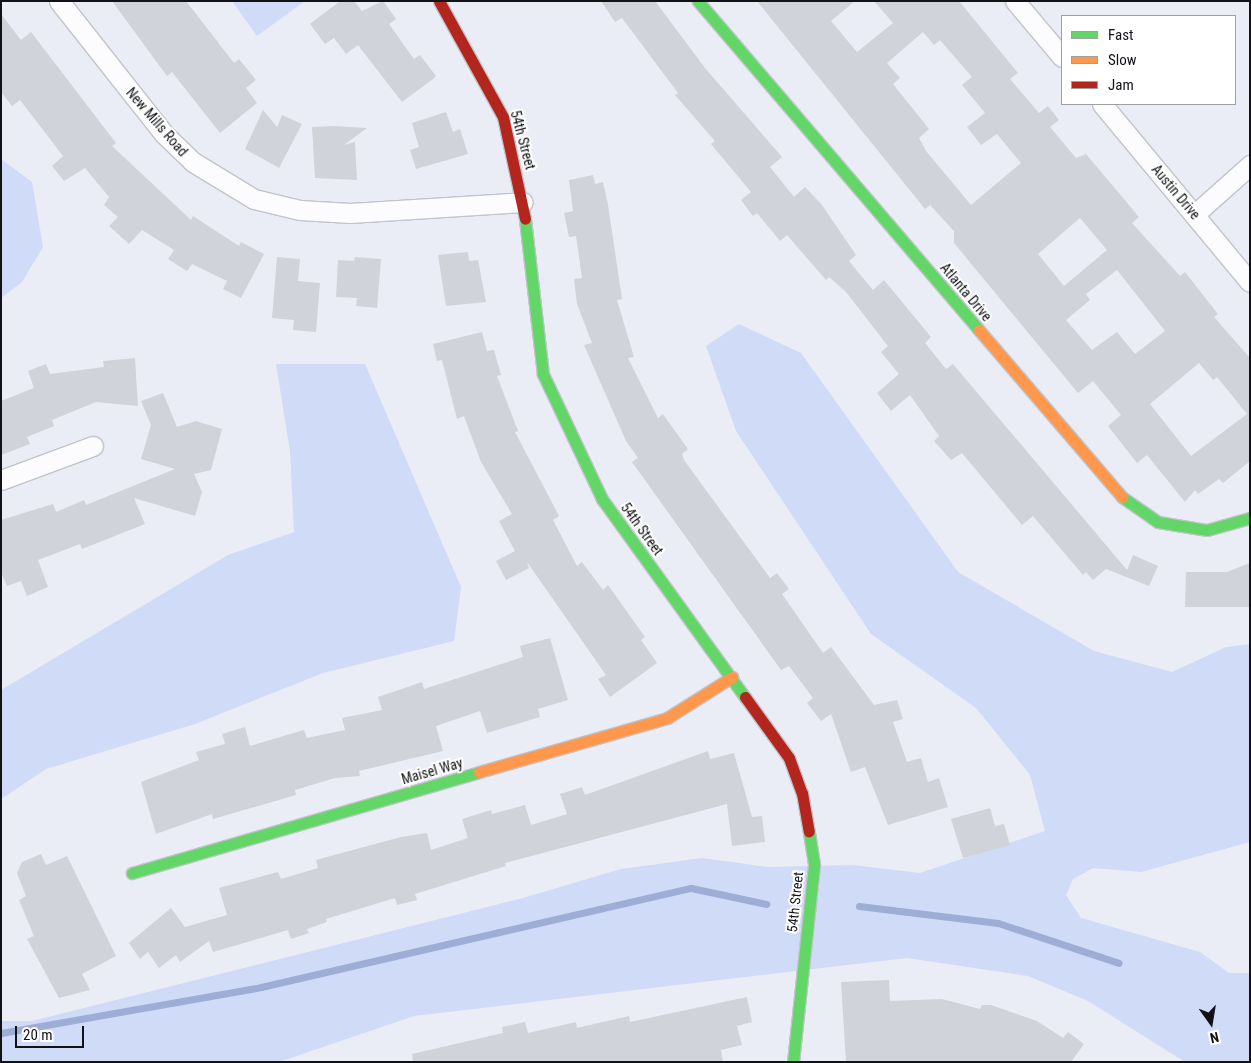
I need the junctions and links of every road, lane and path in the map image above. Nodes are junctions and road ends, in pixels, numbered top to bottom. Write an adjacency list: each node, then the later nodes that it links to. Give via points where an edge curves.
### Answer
1 (59, 1): 8 (street, New Mills Road, via 164,134 193,162 254,199 300,210 350,213)
2 (439, 1): 8 (street, 54th Street, via 503,117)
3 (698, 1): 13 (street, Atlanta Drive, via 1123,499 1158,522 1207,530)
4 (1016, 1): 5 (street)
5 (1061, 56)
6 (1103, 105): 9 (street, Austin Drive)
7 (1250, 165): 9 (street)
8 (523, 202): 14 (street, 54th Street, via 543,374 602,499)
9 (1194, 214): 10 (street, Austin Drive)
10 (1250, 282)
11 (93, 446): 12 (street)
12 (1, 480)
13 (1250, 518)
14 (732, 677): 15 (street, Maisel Way, via 668,718); 16 (street, 54th Street, via 789,758 802,792 814,864)
15 (132, 873)
16 (793, 1062)

